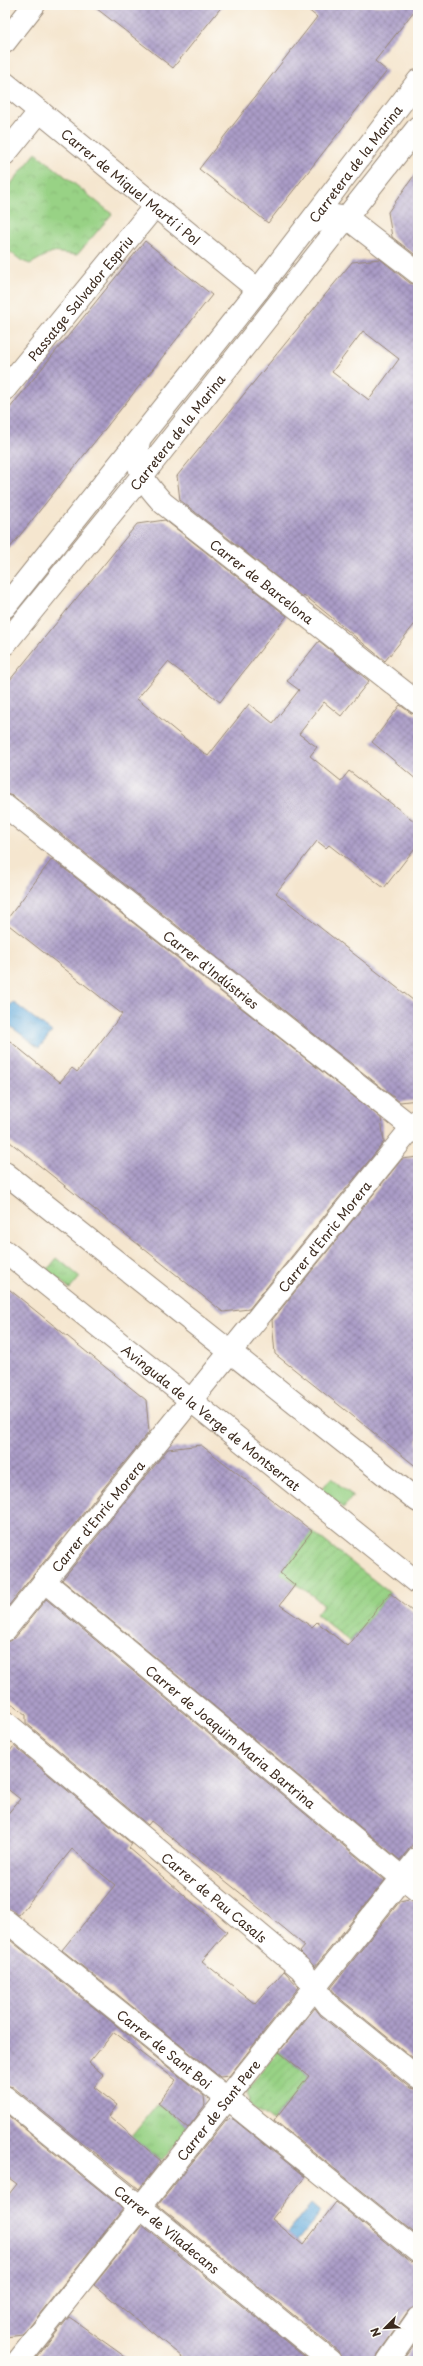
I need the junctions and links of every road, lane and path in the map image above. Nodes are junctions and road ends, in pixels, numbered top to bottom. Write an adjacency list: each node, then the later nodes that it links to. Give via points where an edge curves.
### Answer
1 (34, 5): 2 (street)
2 (9, 30)
3 (418, 81): 10 (street, Carretera de la Marina)
4 (5, 83): 5 (street, Carrer de Miquel Martí i Pol)
5 (40, 111): 7 (street); 8 (street, Carrer de Miquel Martí i Pol)
6 (418, 127): 9 (street, Carretera de la Marina)
7 (5, 154)
8 (155, 206): 12 (street, Carrer de Miquel Martí i Pol); 13 (street, Passatge Salvador Espriu)
9 (347, 218): 10 (street, Carretera de la Marina, via 330,215); 11 (street); 15 (street, Carretera de la Marina)
10 (307, 226): 12 (street, Carretera de la Marina)
11 (418, 273)
12 (258, 290): 14 (street, Carretera de la Marina)
13 (5, 389)
14 (139, 440): 15 (street, Carrer de Barcelona, via 137,466); 16 (street, Carretera de la Marina)
15 (142, 476): 17 (street, Carretera de la Marina); 18 (street, Carrer de Barcelona, via 163,503)
16 (5, 607)
17 (5, 644)
18 (418, 703)
19 (5, 806): 20 (street, Carrer d'Indústries)
20 (416, 1127): 23 (street, Carrer d'Enric Morera)
21 (5, 1173): 23 (street)
22 (5, 1251): 24 (street, Avinguda de la Verge de Montserrat)
23 (231, 1352): 24 (street, Carrer d'Enric Morera); 25 (street)
24 (191, 1402): 26 (street, Carrer d'Enric Morera); 27 (street, Avinguda de la Verge de Montserrat)
25 (418, 1501)
26 (44, 1581): 28 (street, Carrer d'Enric Morera); 31 (street, Carrer de Joaquim Maria Bartrina)
27 (418, 1583)
28 (5, 1630)
29 (5, 1722): 33 (street, Carrer de Pau Casals, via 301,1969)
30 (418, 1858): 31 (street, Carrer de Sant Pere)
31 (410, 1885): 33 (street, Carrer de Sant Pere)
32 (5, 1920): 36 (street, Carrer de Sant Boi)
33 (315, 1986): 34 (street, Carrer de Pau Casals, via 329,2006); 36 (street, Carrer de Sant Pere)
34 (418, 2078)
35 (5, 2097): 37 (street, Carrer de Viladecans)
36 (227, 2098): 37 (street, Carrer de Sant Pere); 38 (street, Carrer de Sant Boi)
37 (141, 2207): 42 (street, Carrer de Sant Pere); 43 (street, Carrer de Viladecans)
38 (418, 2252)
39 (418, 2318): 44 (street)
40 (5, 2358): 41 (street)
41 (9, 2361)
42 (18, 2361)
43 (330, 2361)
44 (388, 2361)

